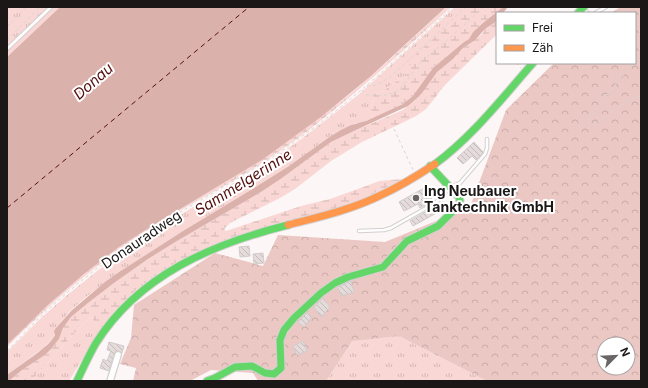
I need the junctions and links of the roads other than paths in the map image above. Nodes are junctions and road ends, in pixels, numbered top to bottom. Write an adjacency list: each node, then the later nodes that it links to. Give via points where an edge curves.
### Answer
1 (51, 7): 4 (lane)
2 (606, 7): 3 (lane)
3 (597, 12)
4 (7, 49)
5 (532, 64): 7 (main road, via 468,135)
6 (487, 139): 8 (lane, via 485,154 460,183)
7 (430, 166): 8 (main road); 11 (main road, via 410,180 364,202 231,241 170,270 140,292 112,320 98,340)
8 (450, 186): 9 (lane, via 436,203 391,228); 13 (main road, via 459,197 459,205 438,226 407,241 383,267 348,277 327,288 294,318 280,340 281,368 274,374 265,373 252,366 235,367)
9 (359, 231)
10 (118, 355): 12 (street)
11 (77, 381)
12 (110, 381)
13 (207, 381)

